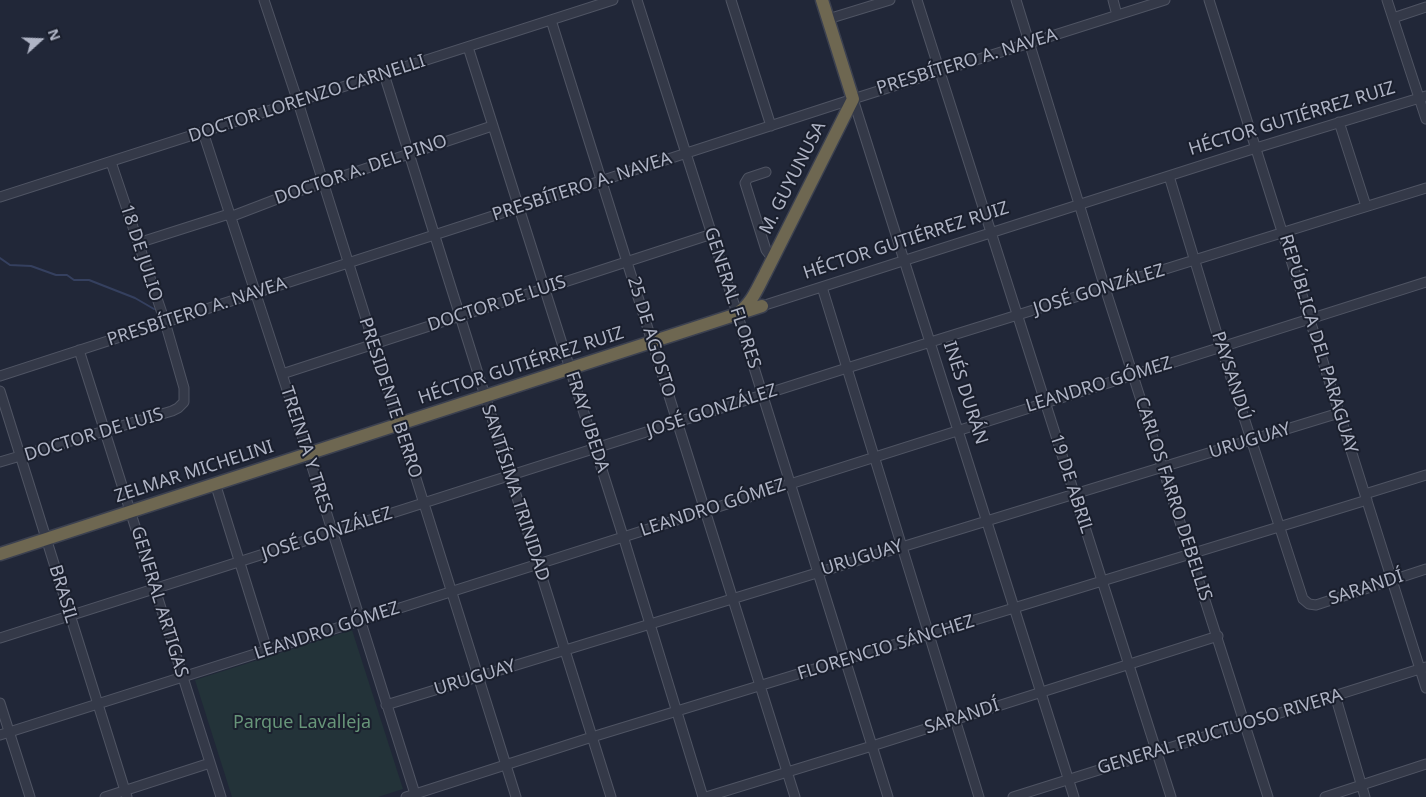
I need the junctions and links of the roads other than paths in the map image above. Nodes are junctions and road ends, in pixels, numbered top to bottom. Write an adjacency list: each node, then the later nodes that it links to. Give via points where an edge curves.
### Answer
1 (264, 0): 24 (street, PRESIDENTE BERRO)
2 (614, 0): 17 (street, DOCTOR LORENZO CARNELLI)
3 (637, 0): 32 (street, GENERAL FLORES)
4 (731, 0): 28 (street)
5 (822, 0): 16 (highway, INÉS DURÁN)
6 (890, 0): 16 (street)
7 (917, 0): 20 (street, 19 DE ABRIL)
8 (1016, 0): 18 (street, CARLOS FARRO DEBELLIS)
9 (1113, 0): 14 (street)
10 (1165, 0): 14 (street, PRESBÍTERO A. NAVEA)
11 (1209, 0): 30 (street, REPÚBLICA DEL PARAGUAY)
12 (1387, 0): 15 (street)
13 (1426, 7): 15 (street)
14 (1118, 15): 18 (street, PRESBÍTERO A. NAVEA)
15 (1393, 18): 22 (street)
16 (828, 19): 23 (highway, INÉS DURÁN)
17 (551, 20): 19 (street, DOCTOR LORENZO CARNELLI); 36 (street, 25 DE AGOSTO)
18 (1029, 43): 20 (street, PRESBÍTERO A. NAVEA); 40 (street, CARLOS FARRO DEBELLIS)
19 (468, 47): 21 (street, DOCTOR LORENZO CARNELLI); 27 (street, FRAY UBEDA)
20 (941, 70): 23 (street, PRESBÍTERO A. NAVEA); 44 (street, 19 DE ABRIL)
21 (384, 74): 24 (street, DOCTOR LORENZO CARNELLI); 31 (street, SANTÍSIMA TRINIDAD)
22 (1423, 97): 25 (street); 26 (street, HÉCTOR GUTIÉRREZ RUIZ)
23 (852, 99): 28 (street, PRESBÍTERO A. NAVEA); 49 (highway, M. GUYUNUSA); 50 (street, INÉS DURÁN)
24 (298, 102): 29 (street, DOCTOR LORENZO CARNELLI); 37 (street, PRESIDENTE BERRO)
25 (1426, 119)
26 (1339, 122): 30 (street, HÉCTOR GUTIÉRREZ RUIZ); 41 (street)
27 (492, 126): 31 (street, DOCTOR A. DEL PINO); 42 (street, FRAY UBEDA)
28 (771, 126): 32 (street, PRESBÍTERO A. NAVEA)
29 (203, 132): 33 (street, DOCTOR LORENZO CARNELLI); 43 (street, TREINTA Y TRES)
30 (1256, 148): 35 (street, HÉCTOR GUTIÉRREZ RUIZ); 45 (street, REPÚBLICA DEL PARAGUAY)
31 (408, 154): 37 (street, DOCTOR A. DEL PINO); 47 (street, SANTÍSIMA TRINIDAD)
32 (686, 154): 36 (street, PRESBÍTERO A. NAVEA); 46 (street, GENERAL FLORES)
33 (111, 162): 39 (street, DOCTOR LORENZO CARNELLI); 48 (street, 18 DE JULIO)
34 (766, 172): 49 (street, via 748,178 745,184 766,250)
35 (1168, 176): 40 (street, HÉCTOR GUTIÉRREZ RUIZ); 51 (street, PAYSANDÚ)
36 (602, 181): 42 (street, PRESBÍTERO A. NAVEA); 52 (street, 25 DE AGOSTO)
37 (323, 184): 43 (street, DOCTOR A. DEL PINO); 53 (street, PRESIDENTE BERRO)
38 (1426, 188): 41 (street, JOSÉ GONZÁLEZ)
39 (0, 197)
40 (1079, 204): 44 (street, HÉCTOR GUTIÉRREZ RUIZ); 58 (street, CARLOS FARRO DEBELLIS)
41 (1366, 206): 45 (street, JOSÉ GONZÁLEZ)
42 (519, 208): 47 (street, PRESBÍTERO A. NAVEA); 57 (street, FRAY UBEDA)
43 (230, 215): 48 (street, DOCTOR A. DEL PINO); 59 (street, TREINTA Y TRES)
44 (991, 232): 50 (street, HÉCTOR GUTIÉRREZ RUIZ); 64 (street, 19 DE ABRIL)
45 (1283, 232): 51 (street, JOSÉ GONZÁLEZ); 65 (street, REPÚBLICA DEL PARAGUAY)
46 (712, 234): 52 (street, DOCTOR DE LUIS); 62 (street, GENERAL FLORES)
47 (434, 235): 53 (street, PRESBÍTERO A. NAVEA); 63 (street, SANTÍSIMA TRINIDAD)
48 (138, 243): 66 (street, 18 DE JULIO)
49 (772, 258): 54 (highway, M. GUYUNUSA)
50 (904, 260): 56 (street, HÉCTOR GUTIÉRREZ RUIZ); 68 (street, INÉS DURÁN)
51 (1195, 260): 58 (street, JOSÉ GONZÁLEZ); 70 (street, PAYSANDÚ)
52 (628, 261): 57 (street, DOCTOR DE LUIS); 67 (street, 25 DE AGOSTO)
53 (348, 263): 59 (street, PRESBÍTERO A. NAVEA); 69 (street, PRESIDENTE BERRO)
54 (765, 274): 60 (highway, M. GUYUNUSA); 61 (highway, M. GUYUNUSA)
55 (1426, 282): 65 (street, LEANDRO GÓMEZ)
56 (822, 287): 61 (street, HÉCTOR GUTIÉRREZ RUIZ); 73 (street)
57 (544, 288): 63 (street, DOCTOR DE LUIS); 72 (street, FRAY UBEDA)
58 (1105, 288): 64 (street, JOSÉ GONZÁLEZ); 75 (street, CARLOS FARRO DEBELLIS)
59 (255, 292): 66 (street, PRESBÍTERO A. NAVEA); 74 (street, TREINTA Y TRES)
60 (755, 293): 61 (highway); 62 (highway, M. GUYUNUSA, via 745,308)
61 (762, 306): 62 (highway, HÉCTOR GUTIÉRREZ RUIZ)
62 (737, 313): 67 (highway, HÉCTOR GUTIÉRREZ RUIZ); 78 (street, GENERAL FLORES)
63 (460, 316): 69 (street, DOCTOR DE LUIS); 79 (street, SANTÍSIMA TRINIDAD)
64 (1018, 316): 68 (street, JOSÉ GONZÁLEZ); 81 (street, 19 DE ABRIL)
65 (1309, 319): 70 (street, LEANDRO GÓMEZ); 82 (street, REPÚBLICA DEL PARAGUAY)
66 (164, 322): 71 (street, PRESBÍTERO A. NAVEA); 80 (street, 18 DE JULIO, via 184,388)
67 (652, 341): 72 (highway, HÉCTOR GUTIÉRREZ RUIZ); 83 (street, 25 DE AGOSTO)
68 (930, 343): 73 (street, JOSÉ GONZÁLEZ); 85 (street, INÉS DURÁN)
69 (373, 344): 74 (street, DOCTOR DE LUIS); 84 (street, PRESIDENTE BERRO)
70 (1221, 347): 75 (street, LEANDRO GÓMEZ); 87 (street, PAYSANDÚ)
71 (79, 350): 76 (street, PRESBÍTERO A. NAVEA); 86 (street, GENERAL ARTIGAS)
72 (570, 368): 79 (highway, HÉCTOR GUTIÉRREZ RUIZ); 88 (street, FRAY UBEDA)
73 (847, 368): 78 (street, JOSÉ GONZÁLEZ); 91 (street)
74 (282, 374): 89 (street, TREINTA Y TRES)
75 (1134, 375): 81 (street, LEANDRO GÓMEZ); 93 (street, CARLOS FARRO DEBELLIS)
76 (0, 376)
77 (0, 391): 90 (street, BRASIL)
78 (763, 395): 83 (street, JOSÉ GONZÁLEZ); 97 (street, GENERAL FLORES)
79 (485, 396): 84 (highway, HÉCTOR GUTIÉRREZ RUIZ); 95 (street, SANTÍSIMA TRINIDAD)
80 (184, 402): 86 (street, DOCTOR DE LUIS, via 172,411)
81 (1045, 402): 85 (street, LEANDRO GÓMEZ); 98 (street, 19 DE ABRIL)
82 (1339, 413): 87 (street, URUGUAY); 99 (street, REPÚBLICA DEL PARAGUAY)
83 (678, 423): 88 (street, JOSÉ GONZÁLEZ); 101 (street, 25 DE AGOSTO)
84 (398, 424): 89 (highway, ZELMAR MICHELINI); 100 (street, PRESIDENTE BERRO)
85 (958, 429): 91 (street, LEANDRO GÓMEZ); 103 (street, INÉS DURÁN)
86 (105, 432): 90 (street, DOCTOR DE LUIS); 102 (street, GENERAL ARTIGAS)
87 (1251, 440): 93 (street, URUGUAY); 104 (street, PAYSANDÚ)
88 (595, 448): 95 (street, JOSÉ GONZÁLEZ); 106 (street, FRAY UBEDA)
89 (308, 454): 96 (highway, ZELMAR MICHELINI); 105 (street, TREINTA Y TRES)
90 (21, 456): 92 (street, DOCTOR DE LUIS); 107 (street, BRASIL)
91 (874, 456): 97 (street, LEANDRO GÓMEZ); 108 (street)
92 (0, 462)
93 (1163, 467): 98 (street, URUGUAY); 110 (street, CARLOS FARRO DEBELLIS)
94 (1426, 475): 99 (street, FLORENCIO SÁNCHEZ)
95 (510, 476): 100 (street, JOSÉ GONZÁLEZ); 112 (street, SANTÍSIMA TRINIDAD)
96 (215, 483): 102 (highway, ZELMAR MICHELINI); 111 (street)
97 (790, 483): 101 (street, LEANDRO GÓMEZ); 114 (street, GENERAL FLORES)
98 (1074, 494): 103 (street, URUGUAY); 116 (street, 19 DE ABRIL)
99 (1366, 497): 104 (street, FLORENCIO SÁNCHEZ); 115 (street, REPÚBLICA DEL PARAGUAY)
100 (423, 503): 105 (street, JOSÉ GONZÁLEZ); 118 (street, PRESIDENTE BERRO)
101 (705, 510): 106 (street, LEANDRO GÓMEZ); 119 (street, 25 DE AGOSTO)
102 (130, 511): 107 (highway, ZELMAR MICHELINI); 117 (street, GENERAL ARTIGAS)
103 (986, 520): 108 (street, URUGUAY); 121 (street, INÉS DURÁN)
104 (1279, 527): 110 (street, FLORENCIO SÁNCHEZ); 120 (street, PAYSANDÚ, via 1300,592)
105 (332, 532): 111 (street, JOSÉ GONZÁLEZ); 123 (street, TREINTA Y TRES)
106 (623, 536): 112 (street, LEANDRO GÓMEZ); 124 (street, FRAY UBEDA)
107 (46, 538): 109 (highway, ZELMAR MICHELINI); 122 (street, BRASIL)
108 (902, 546): 114 (street, URUGUAY); 125 (street)
109 (0, 554)
110 (1191, 555): 116 (street, FLORENCIO SÁNCHEZ); 126 (street, CARLOS FARRO DEBELLIS)
111 (240, 562): 117 (street, JOSÉ GONZÁLEZ); 128 (street)
112 (538, 564): 118 (street, LEANDRO GÓMEZ); 129 (street, SANTÍSIMA TRINIDAD)
113 (1426, 569): 115 (street, SARANDÍ)
114 (818, 572): 119 (street, URUGUAY); 130 (street, GENERAL FLORES)
115 (1392, 579): 120 (street, SARANDÍ, via 1316,605); 132 (street, REPÚBLICA DEL PARAGUAY)
116 (1103, 581): 121 (street, FLORENCIO SÁNCHEZ); 131 (street, 19 DE ABRIL)
117 (155, 589): 122 (street, JOSÉ GONZÁLEZ); 133 (street, GENERAL ARTIGAS)
118 (451, 592): 123 (street, LEANDRO GÓMEZ); 134 (street, PRESIDENTE BERRO)
119 (732, 598): 124 (street, URUGUAY); 135 (street, 25 DE AGOSTO)
120 (1307, 603)
121 (1014, 608): 125 (street, FLORENCIO SÁNCHEZ); 137 (street, INÉS DURÁN)
122 (70, 616): 127 (street, JOSÉ GONZÁLEZ); 140 (street, BRASIL)
123 (360, 621): 128 (street, LEANDRO GÓMEZ); 141 (street, TREINTA Y TRES)
124 (648, 624): 129 (street, URUGUAY); 142 (street, FRAY UBEDA)
125 (929, 634): 130 (street, FLORENCIO SÁNCHEZ); 143 (street)
126 (1218, 636): 131 (street, SARANDÍ); 144 (street, CARLOS FARRO DEBELLIS)
127 (0, 638)
128 (267, 650): 133 (street, LEANDRO GÓMEZ)
129 (564, 650): 134 (street, URUGUAY); 146 (street, SANTÍSIMA TRINIDAD)
130 (845, 660): 135 (street, FLORENCIO SÁNCHEZ); 147 (street, GENERAL FLORES)
131 (1130, 663): 137 (street, SARANDÍ); 148 (street, 19 DE ABRIL)
132 (1423, 668): 136 (street, REPÚBLICA DEL PARAGUAY); 138 (street, GENERAL FRUCTUOSO RIVERA)
133 (182, 677): 140 (street, LEANDRO GÓMEZ); 149 (street, GENERAL ARTIGAS)
134 (478, 677): 141 (street, URUGUAY); 150 (street, PRESIDENTE BERRO)
135 (760, 686): 142 (street, FLORENCIO SÁNCHEZ); 152 (street, 25 DE AGOSTO)
136 (1426, 688)
137 (1040, 691): 143 (street, SARANDÍ); 153 (street, INÉS DURÁN)
138 (1334, 696): 144 (street, GENERAL FRUCTUOSO RIVERA); 154 (street)
139 (0, 703): 145 (street)
140 (97, 704): 145 (street, LEANDRO GÓMEZ); 155 (street, BRASIL)
141 (386, 705): 156 (street, TREINTA Y TRES)
142 (676, 711): 146 (street, FLORENCIO SÁNCHEZ); 162 (street, FRAY UBEDA)
143 (955, 719): 147 (street, SARANDÍ); 165 (street)
144 (1245, 724): 148 (street, GENERAL FRUCTUOSO RIVERA); 169 (street, CARLOS FARRO DEBELLIS)
145 (4, 733): 157 (street)
146 (592, 737): 150 (street, FLORENCIO SÁNCHEZ); 161 (street, SANTÍSIMA TRINIDAD)
147 (872, 746): 152 (street, SARANDÍ); 164 (street, GENERAL FLORES)
148 (1157, 752): 153 (street, GENERAL FRUCTUOSO RIVERA); 168 (street, 19 DE ABRIL)
149 (210, 763): 155 (street); 159 (street, GENERAL ARTIGAS)
150 (506, 764): 156 (street, FLORENCIO SÁNCHEZ); 160 (street, PRESIDENTE BERRO)
151 (1426, 764): 154 (street)
152 (787, 772): 162 (street, SARANDÍ); 163 (street, 25 DE AGOSTO)
153 (1068, 779): 166 (street, GENERAL FRUCTUOSO RIVERA); 167 (street, INÉS DURÁN)
154 (1362, 786): 170 (street); 171 (street)
155 (126, 794): 158 (street)
156 (412, 796)
157 (30, 797)
158 (104, 797)
159 (221, 797)
160 (516, 797)
161 (611, 797)
162 (704, 797)
163 (795, 797)
164 (888, 797)
165 (980, 797)
166 (1013, 797)
167 (1074, 797)
168 (1172, 797)
169 (1268, 797)
170 (1325, 797)
171 (1365, 797)

